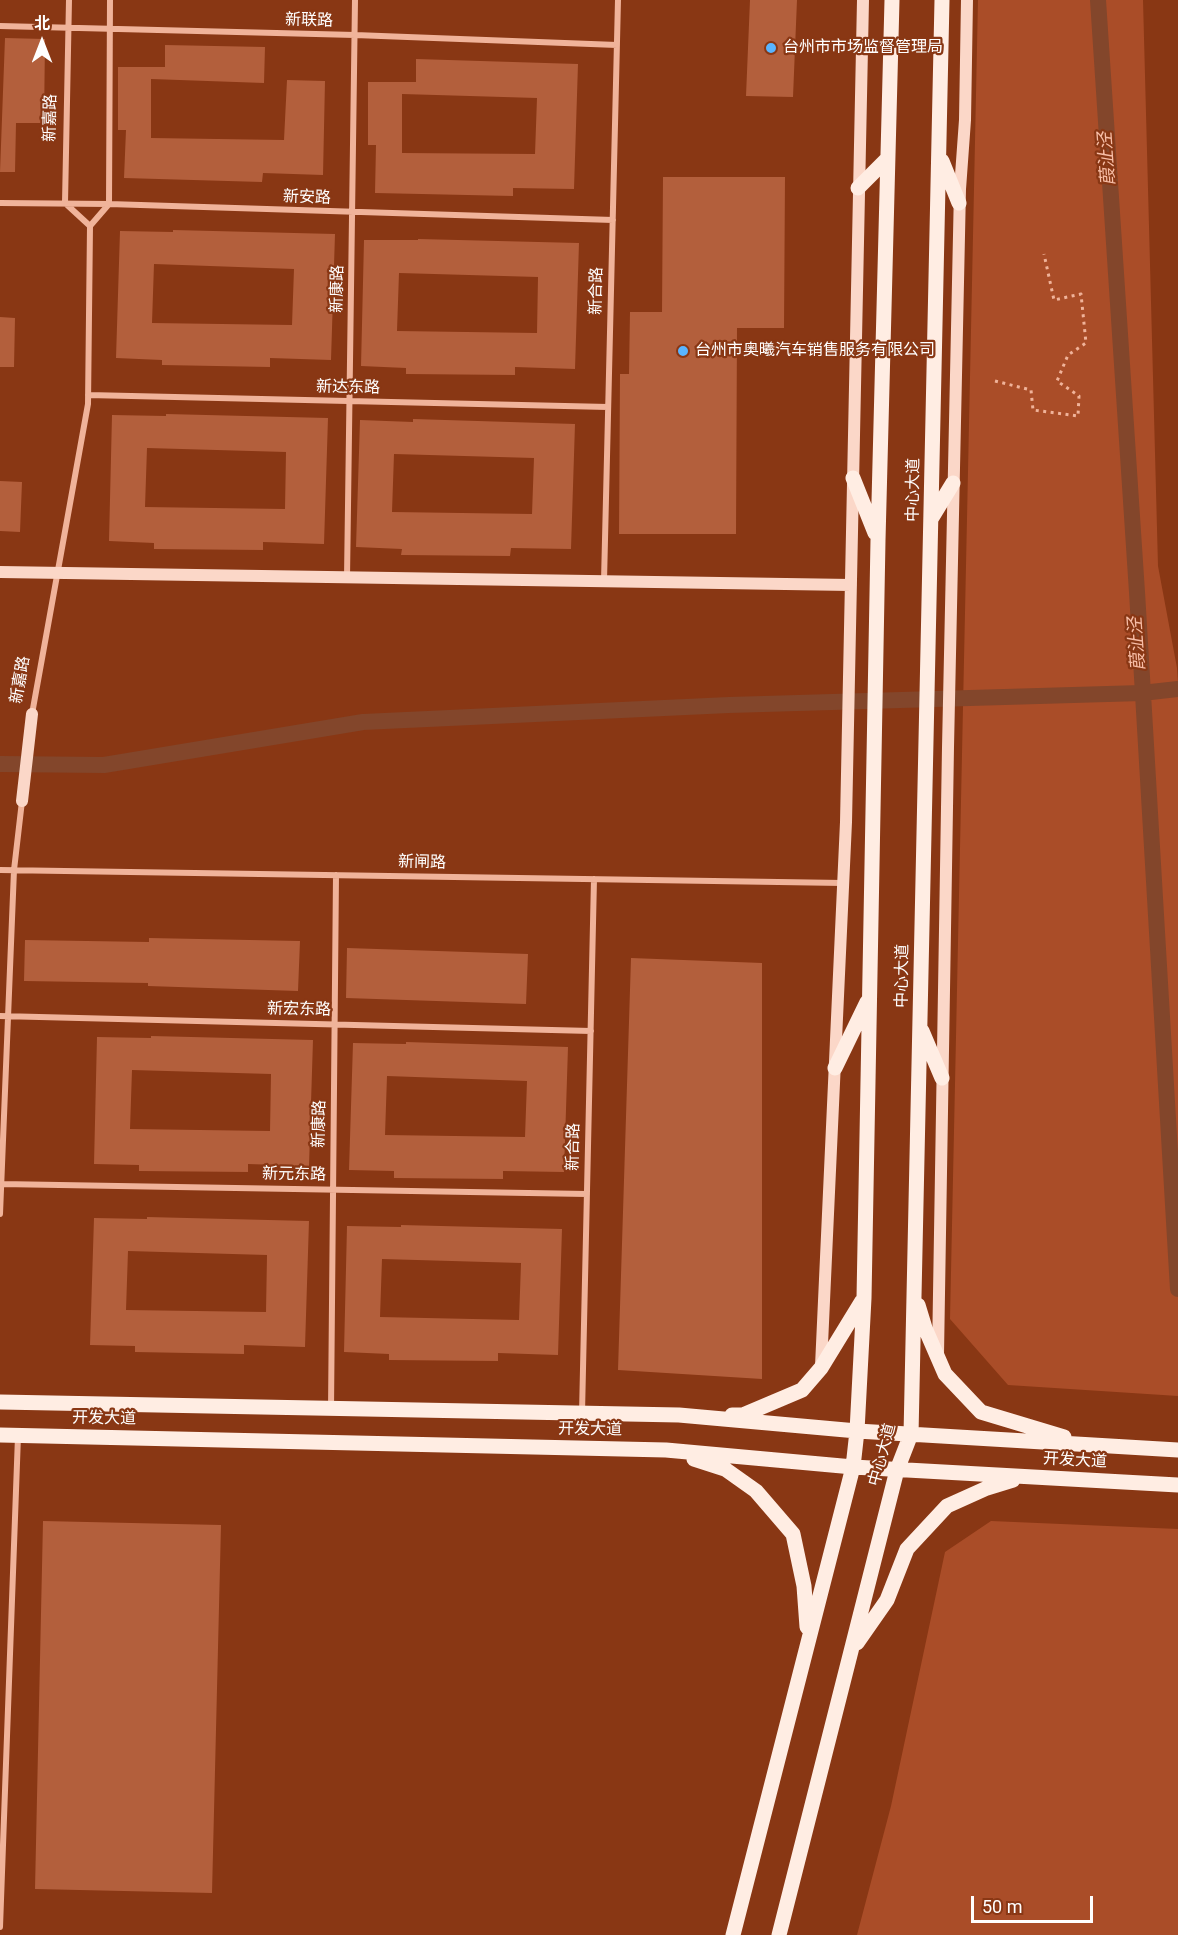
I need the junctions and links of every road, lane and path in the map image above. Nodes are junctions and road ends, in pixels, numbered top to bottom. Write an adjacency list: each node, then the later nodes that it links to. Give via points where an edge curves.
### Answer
1 (69, 0): 10 (street, 新嘉路)
2 (110, 0): 11 (street)
3 (355, 0): 12 (street, 新康路)
4 (618, 0): 13 (street, 新合路)
5 (863, 0): 16 (main road)
6 (892, 0): 15 (main road, 中心大道)
7 (942, 0): 14 (main road, 中心大道)
8 (967, 0): 19 (main road)
9 (0, 26): 10 (street, 新联路)
10 (69, 28): 11 (street, 新联路); 18 (street, 新嘉路)
11 (110, 29): 12 (street, 新联路); 20 (street)
12 (355, 35): 13 (street, 新联路); 21 (street, 新康路)
13 (617, 45): 22 (street, 新合路)
14 (939, 154): 19 (main road); 31 (main road, 中心大道)
15 (887, 159): 16 (main road); 32 (main road, 中心大道)
16 (858, 188): 29 (main road)
17 (0, 203): 18 (street, 新安路)
18 (65, 203): 20 (street, 新安路); 23 (street)
19 (959, 203): 30 (main road)
20 (108, 204): 21 (street, 新安路); 23 (street)
21 (352, 213): 22 (street, 新安路); 27 (street, 新康路)
22 (613, 220): 28 (street, 新合路)
23 (90, 226): 26 (street, 新嘉路)
24 (1044, 254): 25 (path, via 1054,300 1081,294 1086,343 1068,355 1057,381 1079,396 1078,416 1033,410 1031,390)
25 (995, 381)
26 (88, 395): 27 (street, 新达东路); 34 (street, 新嘉路)
27 (350, 401): 28 (street, 新达东路); 35 (street, 新康路)
28 (608, 407): 36 (street, 新合路)
29 (853, 478): 32 (main road); 37 (main road)
30 (953, 483): 31 (main road); 51 (main road)
31 (931, 519): 48 (main road, 中心大道)
32 (878, 540): 45 (main road, 中心大道)
33 (0, 572): 34 (main road)
34 (57, 573): 35 (main road); 38 (street, 新嘉路)
35 (347, 578): 36 (main road)
36 (604, 582): 37 (main road)
37 (850, 585): 44 (main road)
38 (32, 714): 39 (main road, 新嘉路)
39 (22, 801): 41 (street, 新嘉路)
40 (0, 870): 41 (street, 新闸路)
41 (14, 870): 42 (street, 新闸路); 46 (street, 新嘉路)
42 (336, 875): 43 (street, 新闸路); 47 (street, 新康路)
43 (594, 879): 44 (street, 新闸路); 49 (street, 新合路)
44 (843, 883): 50 (main road)
45 (870, 997): 50 (main road); 57 (main road, 中心大道)
46 (4, 1016): 47 (street, 新宏东路); 52 (street, 新嘉路)
47 (335, 1025): 49 (street, 新宏东路); 53 (street, 新康路)
48 (920, 1026): 51 (main road); 56 (main road, 中心大道)
49 (591, 1031): 54 (street, 新合路)
50 (835, 1068): 59 (main road)
51 (942, 1078): 58 (main road)
52 (1, 1184): 53 (street, 新元东路); 55 (street, 新嘉路)
53 (333, 1190): 54 (street, 新元东路); 61 (street, 新康路)
54 (587, 1194): 62 (street, 新合路)
55 (0, 1214)
56 (914, 1291): 58 (main road); 65 (main road, 中心大道)
57 (864, 1298): 59 (main road); 64 (main road, 中心大道)
58 (938, 1359): 68 (main road, via 945,1374 981,1412)
59 (821, 1368): 63 (main road, via 802,1390 743,1415)
60 (0, 1402): 61 (main road, 开发大道)
61 (331, 1409): 62 (main road, 开发大道)
62 (582, 1415): 63 (main road, 开发大道)
63 (679, 1415): 64 (main road, 开发大道)
64 (857, 1431): 65 (main road, 开发大道); 71 (main road, 中心大道)
65 (911, 1434): 68 (main road, 开发大道); 72 (main road, 中心大道)
66 (0, 1435): 67 (main road, 开发大道)
67 (18, 1435): 69 (main road, 开发大道); 77 (street)
68 (1093, 1445): 70 (main road, 开发大道)
69 (666, 1450): 71 (main road, 开发大道); 75 (main road, via 725,1469 756,1491 793,1534 804,1586)
70 (1173, 1450)
71 (853, 1467): 72 (main road, 开发大道); 75 (main road, 中心大道)
72 (897, 1470): 73 (main road, 开发大道); 76 (main road, 中心大道)
73 (1022, 1476): 74 (main road, 开发大道); 76 (main road, via 947,1506 907,1549 887,1600)
74 (1174, 1485)
75 (808, 1643): 78 (main road, 中心大道)
76 (850, 1653): 79 (main road, 中心大道)
77 (0, 1925)
78 (733, 1935)
79 (779, 1935)

